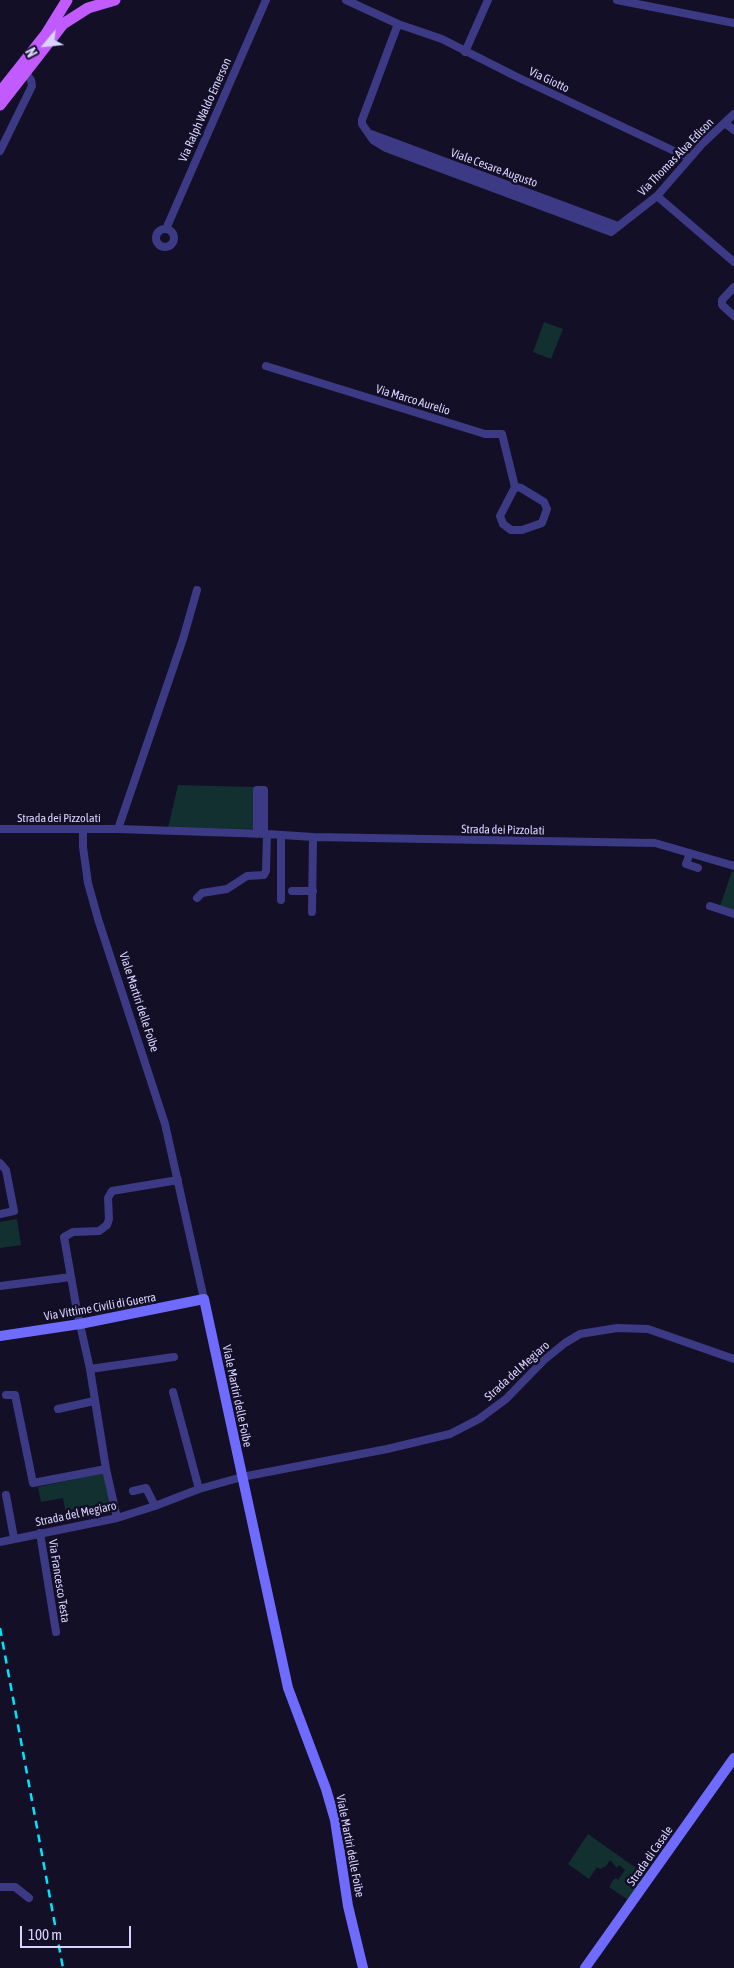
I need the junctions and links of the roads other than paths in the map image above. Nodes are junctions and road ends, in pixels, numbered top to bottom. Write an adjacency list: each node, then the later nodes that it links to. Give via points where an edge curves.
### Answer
1 (67, 0): 9 (main road)
2 (115, 0): 9 (main road, via 73,16)
3 (266, 0): 22 (street, Via Ralph Waldo Emerson)
4 (346, 0): 8 (street)
5 (488, 0): 10 (street)
6 (617, 0): 7 (street)
7 (734, 23)
8 (398, 24): 10 (street, Via Giotto, via 442,39); 16 (street, via 362,120)
9 (49, 37): 11 (main road); 12 (main road)
10 (465, 52): 19 (street, Via Giotto)
11 (26, 73): 13 (main road); 18 (street, via 32,86)
12 (0, 92)
13 (0, 105)
14 (734, 114): 15 (street, Via Thomas Alva Edison)
15 (725, 123): 17 (street); 19 (street, Via Thomas Alva Edison)
16 (364, 128): 21 (street, Viale Cesare Augusto, via 376,137); 23 (street, Viale Cesare Augusto, via 373,140 386,148)
17 (734, 130)
18 (0, 150)
19 (689, 158): 20 (street, Via Thomas Alva Edison)
20 (657, 196): 21 (street, Via Thomas Alva Edison); 24 (street)
21 (618, 226): 23 (street, Via Thomas Alva Edison)
22 (166, 229)
23 (610, 232)
24 (734, 262)
25 (734, 287): 26 (street, via 722,300 722,306)
26 (734, 316)
27 (266, 366): 28 (street, Via Marco Aurelio, via 485,434 502,434)
28 (515, 487): 28 (street, via 544,502 547,509 542,523 522,530 511,530 503,524 500,516)
29 (197, 590): 31 (street, Strada dei Pizzolati)
30 (192, 637): 31 (street)
31 (183, 639): 34 (street, Strada dei Pizzolati)
32 (264, 790): 36 (street, via 257,790)
33 (0, 829): 35 (street, Strada dei Pizzolati)
34 (118, 829): 35 (street, Strada dei Pizzolati); 36 (street, Strada dei Pizzolati)
35 (83, 830): 50 (street, Viale Martiri delle Foibe, via 88,883 165,1124)
36 (263, 834): 37 (street, Strada dei Pizzolati); 44 (street, via 264,875 247,876 227,889 202,893)
37 (281, 835): 38 (street, Strada dei Pizzolati); 45 (street)
38 (313, 837): 39 (street, Strada dei Pizzolati, via 655,843); 43 (street)
39 (690, 853): 40 (street, Strada dei Pizzolati); 41 (street, via 686,864)
40 (734, 866)
41 (698, 868)
42 (292, 891): 43 (street)
43 (313, 891): 47 (street)
44 (197, 898)
45 (281, 900)
46 (710, 906): 48 (street)
47 (312, 912)
48 (734, 914)
49 (0, 1163): 51 (street, via 6,1170 14,1211)
50 (178, 1180): 52 (street, via 112,1191 108,1198 107,1225 99,1231 73,1232 64,1237); 54 (street, Viale Martiri delle Foibe)
51 (0, 1214)
52 (71, 1277): 53 (street); 56 (street)
53 (0, 1286)
54 (204, 1299): 57 (street, Via Vittime Civili di Guerra); 67 (street, Viale Martiri delle Foibe)
55 (118, 1303): 56 (street)
56 (77, 1310): 57 (street)
57 (80, 1324): 58 (street, Via Vittime Civili di Guerra); 61 (street)
58 (0, 1336)
59 (174, 1357): 61 (street)
60 (734, 1359): 67 (street, Strada del Megiaro, via 648,1329 617,1328 580,1334 544,1360 506,1399 479,1419 450,1434)
61 (90, 1369): 64 (street)
62 (173, 1392): 68 (street)
63 (6, 1395): 66 (street, via 15,1396 33,1483)
64 (94, 1401): 65 (street); 66 (street)
65 (58, 1408)
66 (106, 1469): 72 (street)
67 (242, 1477): 68 (street, Strada del Megiaro); 80 (street, Viale Martiri delle Foibe, via 288,1688 335,1820 348,1906)
68 (199, 1489): 71 (street, Strada del Megiaro)
69 (133, 1492): 71 (street, via 146,1488)
70 (6, 1495): 74 (street)
71 (156, 1506): 72 (street, Strada del Megiaro)
72 (117, 1518): 73 (street, Strada del Megiaro)
73 (40, 1533): 74 (street, Strada del Megiaro); 76 (street, Via Francesco Testa)
74 (14, 1538): 75 (street, Strada del Megiaro)
75 (0, 1542)
76 (56, 1632)
77 (734, 1758): 81 (street, Strada di Casale)
78 (0, 1887): 79 (street, via 15,1887)
79 (29, 1898)
80 (363, 1968)
81 (585, 1968)

